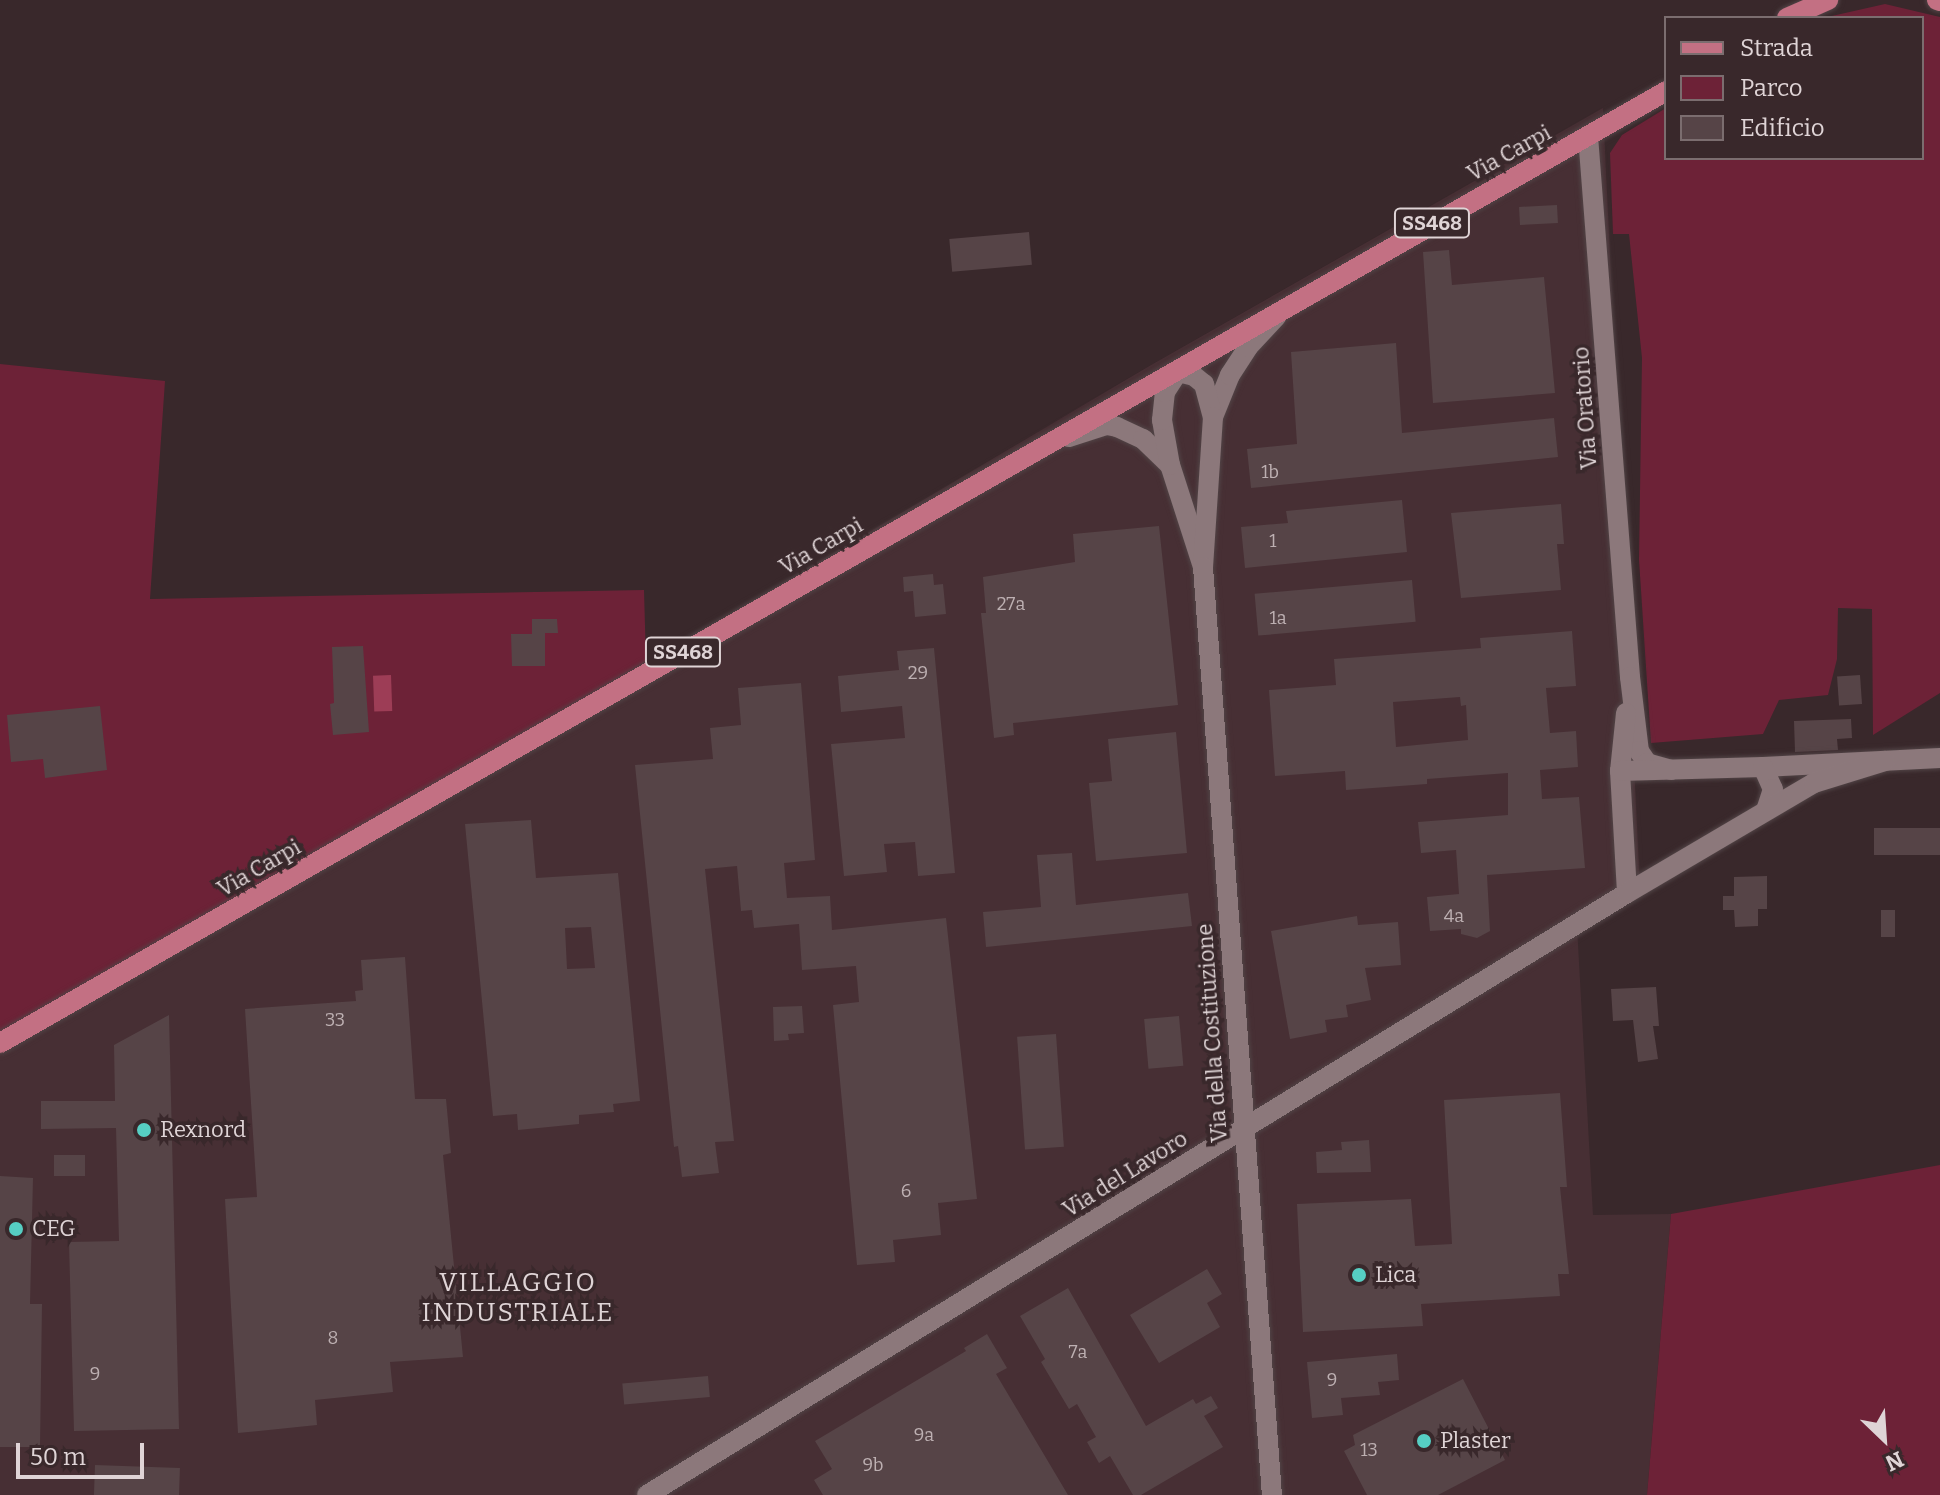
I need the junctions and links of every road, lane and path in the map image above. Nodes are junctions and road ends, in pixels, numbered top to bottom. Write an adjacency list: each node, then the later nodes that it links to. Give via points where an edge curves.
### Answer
1 (1808, 0): 3 (main road)
2 (1828, 0): 3 (main road)
3 (1790, 16)
4 (1664, 92): 5 (main road, Via Carpi / SS468)
5 (1588, 136): 6 (main road, Via Carpi / SS468); 12 (street, Via Oratorio)
6 (1279, 314): 7 (main road, Via Carpi / SS468); 8 (street, Via della Costituzione, via 1242,356)
7 (1178, 372): 8 (street, Via della Costituzione, via 1204,384); 9 (main road, Via Carpi / SS468); 10 (street, Via della Costituzione, via 1162,405)
8 (1213, 417): 11 (street, Via della Costituzione)
9 (1048, 444): 10 (street, Via della Costituzione, via 1107,425 1143,439); 20 (main road, Via Carpi / SS468)
10 (1170, 465): 11 (street, Via della Costituzione)
11 (1203, 567): 21 (street, Via della Costituzione)
12 (1630, 677): 16 (street, Via Oratorio, via 1639,751 1647,763); 17 (street, Via Oratorio)
13 (1940, 758): 14 (street)
14 (1885, 761): 15 (street); 18 (street, via 1823,779)
15 (1763, 767): 16 (street); 18 (street, via 1773,789)
16 (1671, 770): 17 (street)
17 (1620, 771): 19 (street, Via Oratorio)
18 (1766, 811): 19 (street)
19 (1627, 893): 21 (street, Via del Lavoro)
20 (0, 1043)
21 (1243, 1129): 22 (street, Via del Lavoro); 23 (street, Via della Costituzione)
22 (647, 1495)
23 (1272, 1495)

